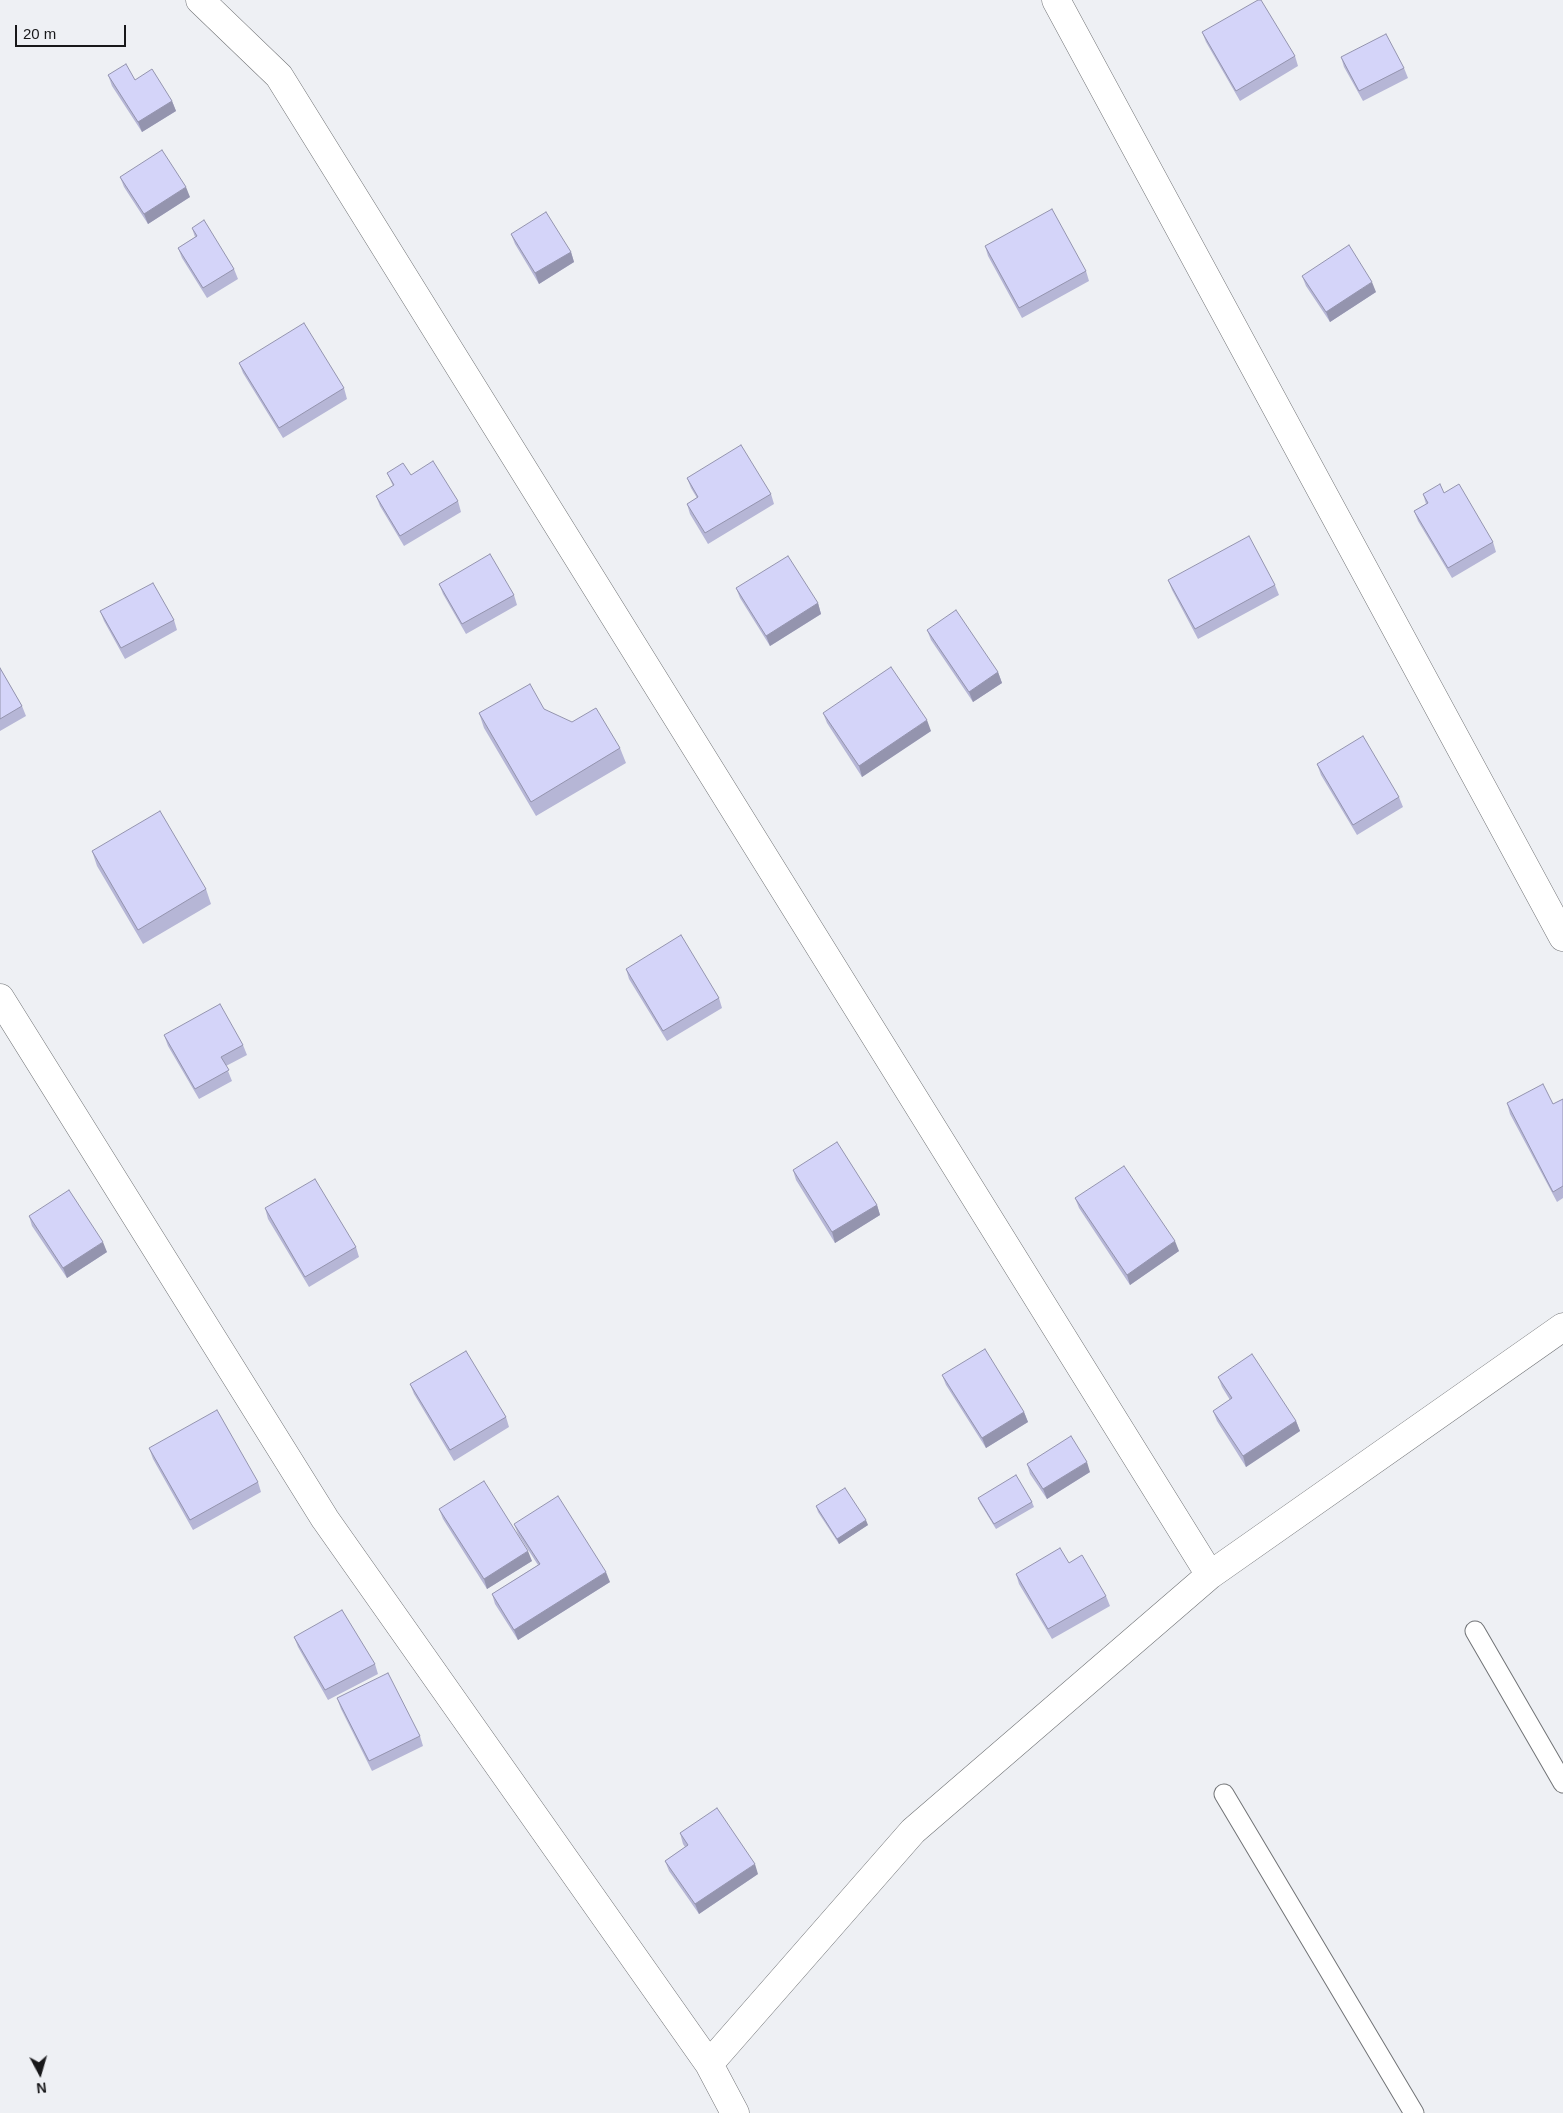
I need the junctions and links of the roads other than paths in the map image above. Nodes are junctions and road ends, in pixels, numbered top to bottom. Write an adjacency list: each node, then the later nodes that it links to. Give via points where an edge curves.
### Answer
1 (200, 0): 6 (street, via 279,76)
2 (1056, 0): 3 (street)
3 (1563, 937)
4 (0, 998): 10 (street, via 326,1519)
5 (1563, 1327): 6 (street)
6 (1210, 1575): 10 (street, via 913,1831)
7 (1475, 1630): 8 (lane)
8 (1563, 1783)
9 (1224, 1794): 12 (lane)
10 (710, 2064): 11 (street)
11 (735, 2113)
12 (1414, 2113)

